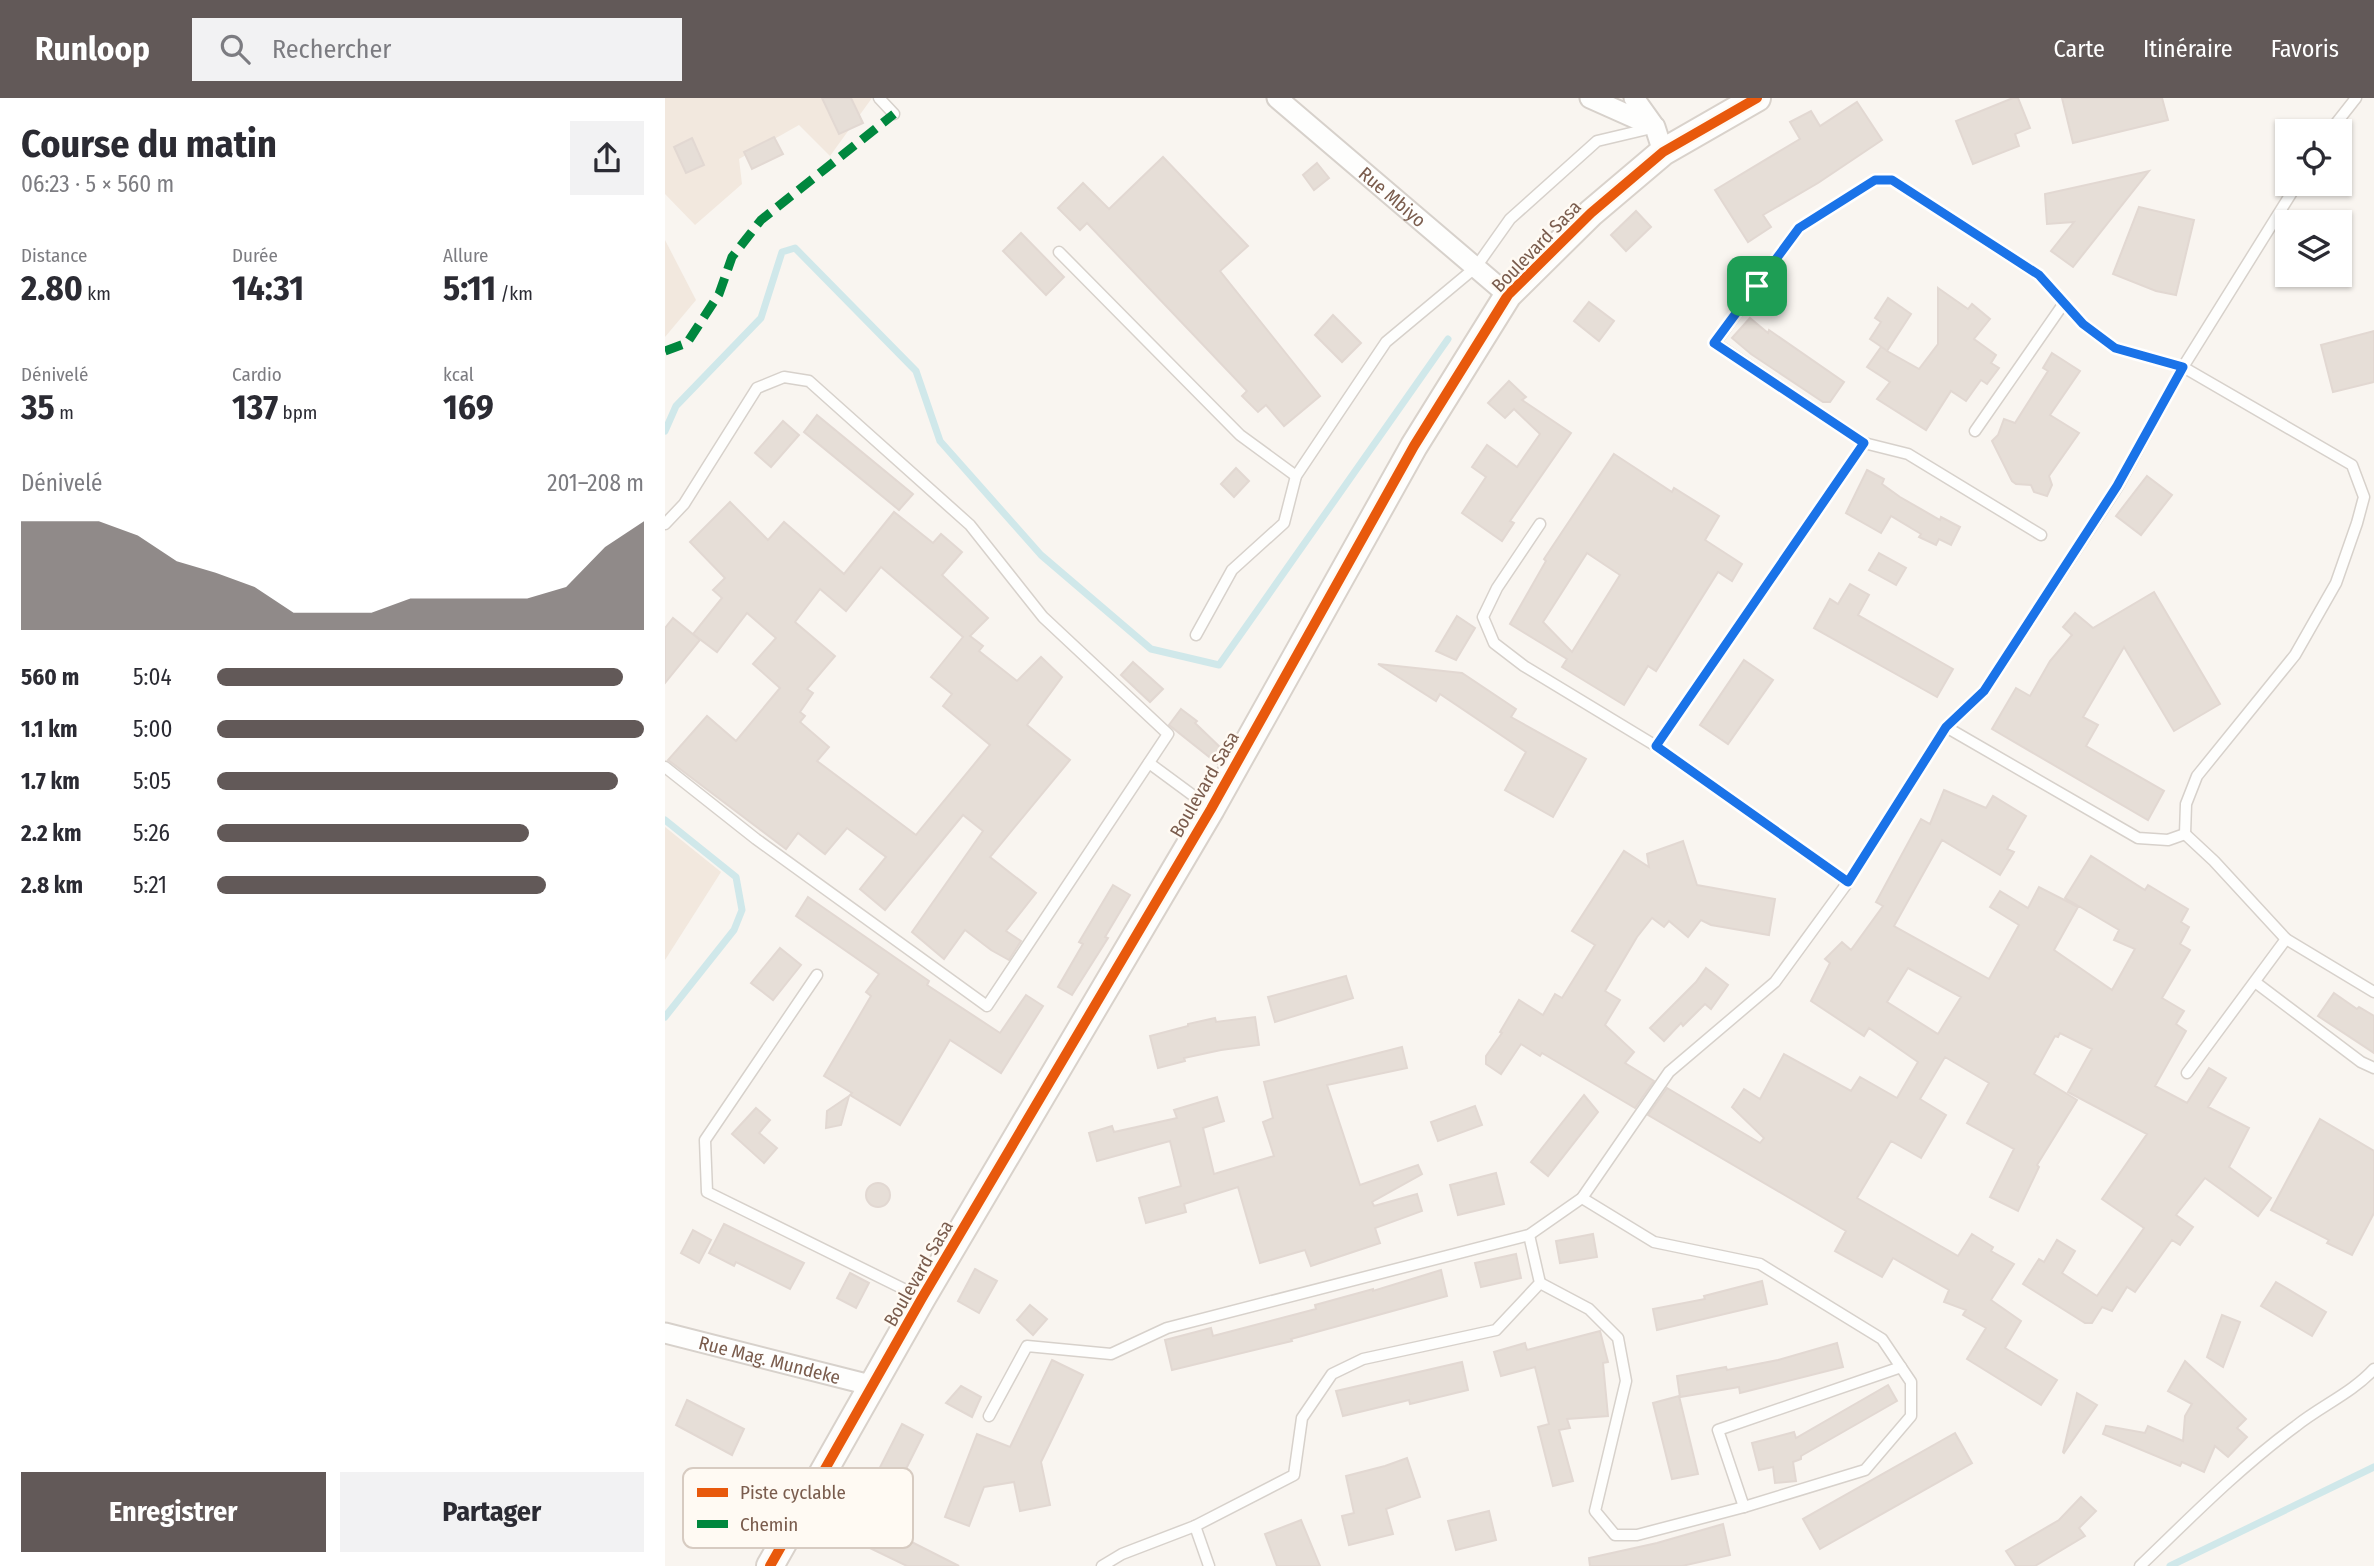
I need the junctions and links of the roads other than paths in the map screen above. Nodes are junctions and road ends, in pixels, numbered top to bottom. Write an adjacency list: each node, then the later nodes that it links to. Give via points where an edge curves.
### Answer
1 (879, 98): 7 (lane)
2 (1276, 98): 13 (street, Rue Mbiyo)
3 (1590, 98): 9 (street)
4 (1634, 98): 9 (street)
5 (1757, 98): 10 (street, Boulevard Sasa)
6 (2356, 98): 8 (lane)
7 (894, 114)
8 (2339, 119)
9 (1655, 127): 10 (street); 13 (lane, via 1597,141 1510,219)
10 (1663, 152): 14 (street, Boulevard Sasa, via 1591,213)
11 (2290, 196): 16 (lane)
12 (1059, 252): 19 (lane, via 1240,435)
13 (1476, 267): 14 (street, Rue Mbiyo); 19 (lane, via 1386,342)
14 (1508, 295): 28 (street, Boulevard Sasa, via 1414,446)
15 (2064, 303): 16 (lane, via 2115,348); 17 (lane); 18 (lane, via 2039,275 1892,180 1875,180 1799,228 1714,343)
16 (2183, 367): 24 (lane, via 2117,486 1984,691); 29 (lane, via 2352,465 2364,496 2336,583 2295,655 2197,776 2186,804)
17 (1975, 431)
18 (1864, 443): 22 (lane, via 1908,454); 25 (lane)
19 (1296, 476): 23 (lane, via 1284,523 1232,570)
20 (665, 524): 26 (lane, via 684,504 757,388 784,377 809,381 970,525 1043,617 1168,734)
21 (1540, 524): 25 (lane, via 1483,617 1494,643)
22 (2041, 535)
23 (1196, 635)
24 (1946, 727): 29 (lane, via 2138,838 2168,840); 30 (lane)
25 (1656, 746): 30 (lane)
26 (1149, 763): 27 (lane, via 987,1006); 28 (lane)
27 (665, 767)
28 (1211, 809): 40 (street, Boulevard Sasa)
29 (2185, 834): 31 (lane)
30 (1848, 882): 37 (lane, via 1775,982 1669,1072)
31 (2286, 939): 33 (lane); 34 (lane)
32 (817, 975): 40 (lane, via 705,1140 707,1192)
33 (2255, 982): 35 (lane); 36 (lane)
34 (2374, 992)
35 (2374, 1068)
36 (2187, 1073)
37 (1582, 1198): 38 (lane); 42 (lane, via 1654,1242 1760,1264 1882,1339)
38 (1529, 1235): 39 (lane); 45 (lane, via 1167,1328 1111,1354 1027,1346)
39 (1540, 1283): 47 (lane, via 1589,1309 1618,1338 1626,1381 1595,1511 1615,1535 1637,1535); 48 (lane, via 1496,1330 1363,1359 1332,1374 1302,1418 1294,1475)
40 (922, 1298): 44 (street, Boulevard Sasa)
41 (665, 1333): 44 (street, Rue Mag. Mundeke)
42 (1901, 1367): 47 (lane, via 1912,1382 1912,1416 1865,1470); 47 (lane, via 1718,1430)
43 (2374, 1370): 53 (lane, via 2295,1426)
44 (874, 1386): 46 (street, Boulevard Sasa)
45 (989, 1416)
46 (827, 1468)
47 (1744, 1507)
48 (1195, 1526): 51 (lane); 52 (lane)
49 (780, 1548): 50 (street, Boulevard Sasa)
50 (770, 1566)
51 (1102, 1566)
52 (1209, 1566)
53 (2140, 1566)

